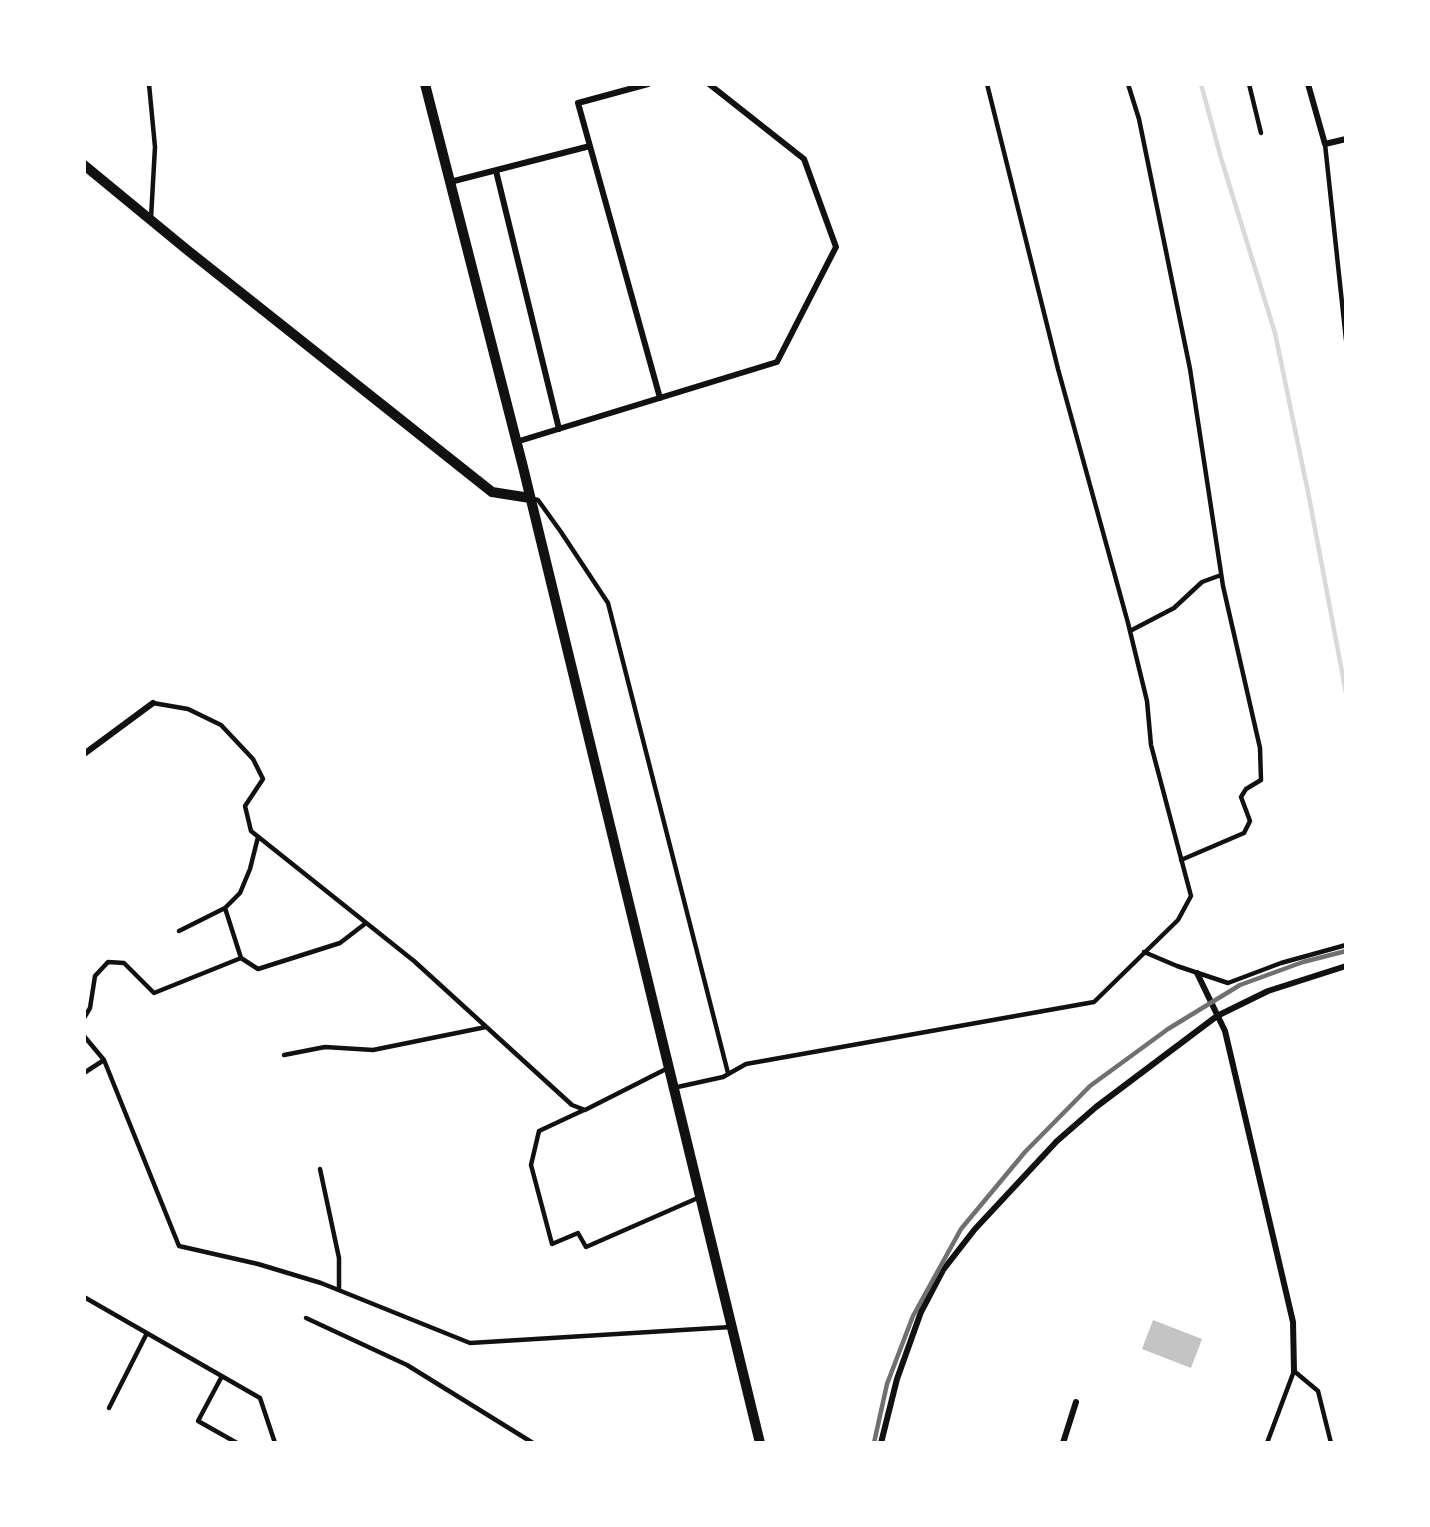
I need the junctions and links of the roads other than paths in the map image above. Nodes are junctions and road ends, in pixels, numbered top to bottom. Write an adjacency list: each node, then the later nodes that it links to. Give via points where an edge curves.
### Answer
1 (149, 84): 16 (lane, via 155,147)
2 (425, 84): 15 (street)
3 (648, 84): 12 (street, via 578,103)
4 (709, 84): 20 (street, via 804,159 836,247 777,362)
5 (987, 84): 25 (lane, via 1058,369)
6 (1128, 84): 24 (lane, via 1191,369)
7 (1249, 84): 9 (lane)
8 (1308, 84): 11 (street)
9 (1261, 133)
10 (1346, 140): 11 (street)
11 (1325, 144): 18 (lane)
12 (590, 146): 14 (street); 20 (street)
13 (84, 165): 16 (street)
14 (496, 171): 15 (street); 21 (street)
15 (450, 182): 22 (street)
16 (151, 221): 23 (street, via 492,492)
17 (1346, 262): 18 (lane)
18 (1338, 266): 19 (lane)
19 (1346, 340)
20 (660, 398): 21 (street)
21 (559, 429): 22 (street)
22 (516, 442): 23 (street)
23 (530, 498): 44 (street); 46 (lane, via 538,500 608,603)
24 (1221, 575): 25 (lane, via 1202,582 1174,608); 29 (lane, via 1260,748 1262,780 1246,789 1241,797 1250,821 1244,833)
25 (1130, 631): 29 (lane, via 1147,701 1151,745)
26 (153, 703): 27 (street); 28 (lane, via 188,709 221,725 253,759 263,779 245,806 251,831)
27 (84, 754)
28 (258, 837): 30 (lane, via 240,893); 31 (lane)
29 (1181, 860): 34 (lane, via 1191,897 1178,920)
30 (225, 908): 32 (lane); 35 (lane)
31 (366, 923): 35 (lane, via 340,943 258,969); 40 (lane)
32 (178, 931)
33 (1345, 945): 37 (lane, via 1228,983)
34 (1144, 952): 37 (lane); 46 (lane, via 1094,1002 746,1064)
35 (241, 958): 39 (lane, via 154,993 124,963 108,962 95,976 90,1008)
36 (1346, 966): 38 (street, via 1268,991)
37 (1197, 973): 38 (street)
38 (1217, 1016): 56 (street, via 1225,1031 1293,1322); 64 (street, via 1057,1141 975,1229 944,1270 921,1312 897,1379)
39 (84, 1018)
40 (486, 1027): 42 (lane, via 373,1050 325,1047); 48 (lane, via 572,1105)
41 (84, 1036): 43 (lane)
42 (284, 1055)
43 (104, 1060): 45 (lane); 51 (lane, via 179,1246 258,1264)
44 (668, 1068): 47 (street); 48 (lane)
45 (84, 1073)
46 (729, 1073): 47 (lane)
47 (673, 1088): 50 (street)
48 (585, 1110): 50 (lane, via 539,1131 531,1165 552,1244 578,1233 586,1247)
49 (320, 1168): 51 (lane, via 339,1258)
50 (700, 1197): 54 (street)
51 (339, 1290): 54 (lane, via 470,1343)
52 (84, 1297): 55 (lane)
53 (306, 1318): 62 (lane, via 407,1365)
54 (731, 1327): 63 (street)
55 (147, 1333): 57 (lane); 59 (lane)
56 (1294, 1371): 66 (lane); 67 (lane, via 1318,1391)
57 (222, 1376): 60 (lane, via 198,1421); 61 (lane, via 260,1398)
58 (1076, 1402): 65 (street)
59 (109, 1408)
60 (237, 1443)
61 (275, 1443)
62 (533, 1443)
63 (760, 1443)
64 (881, 1443)
65 (1063, 1443)
66 (1267, 1443)
67 (1331, 1443)

